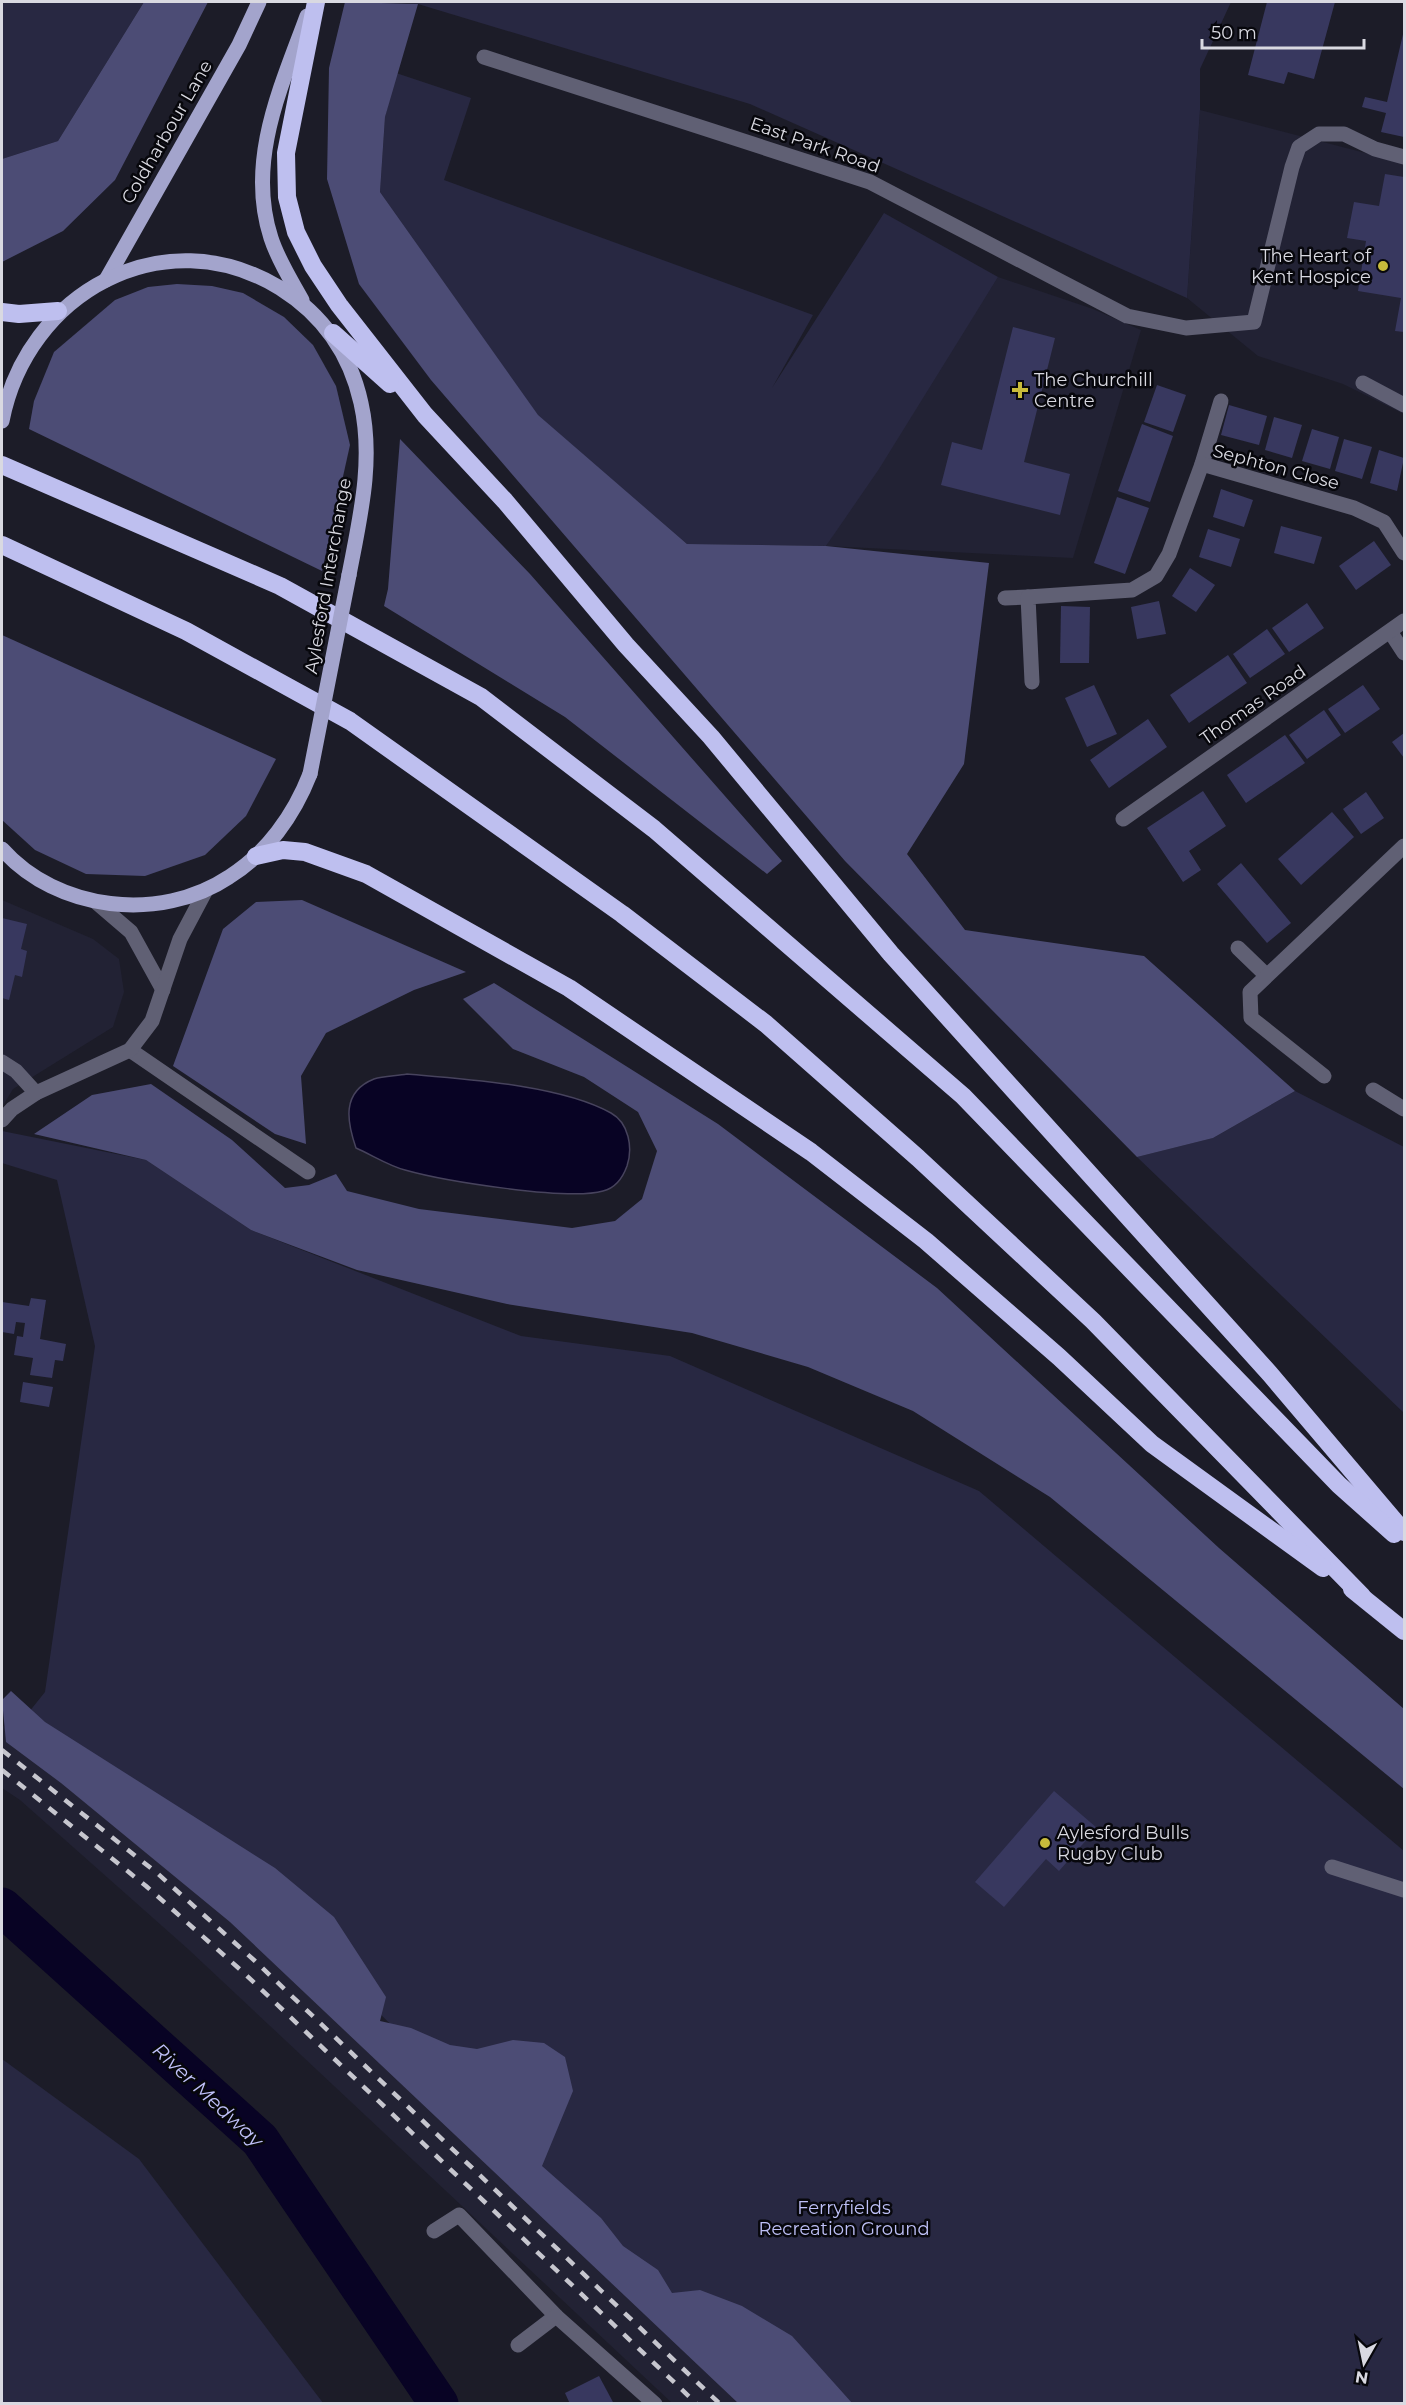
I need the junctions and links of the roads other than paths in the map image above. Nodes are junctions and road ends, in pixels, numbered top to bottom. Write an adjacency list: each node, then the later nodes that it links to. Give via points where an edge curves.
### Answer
1 (259, 2): 5 (main road, Coldharbour Lane, via 239,45)
2 (314, 2): 6 (main road, via 268,123 262,168 263,207 271,239); 13 (highway, via 286,153 287,197 312,266)
3 (484, 57): 4 (street, East Park Road, via 870,182 1126,316 1186,328 1254,321 1299,147 1319,134 1344,134 1374,149)
4 (1404, 157)
5 (106, 280): 6 (main road, Aylesford Interchange, via 170,261 203,261 234,267 264,279); 7 (main road, Aylesford Interchange)
6 (303, 303): 9 (main road, Aylesford Interchange)
7 (58, 311): 8 (highway); 14 (main road, Aylesford Interchange, via 22,360)
8 (2, 312)
9 (333, 333): 13 (highway); 30 (main road, Aylesford Interchange, bridge, via 351,369 361,402 367,465 363,500 310,774 285,824)
10 (1363, 383): 12 (street)
11 (1221, 401): 16 (street)
12 (1404, 405)
13 (425, 415): 44 (highway, via 711,737 891,954 1270,1374)
14 (2, 417)
15 (2, 465): 45 (highway, via 280,585 481,697 654,829 963,1096 1339,1485)
16 (1202, 465): 18 (street, Sephton Close, via 1354,508 1384,522); 22 (street, Sephton Close, via 1169,554 1156,576 1131,590)
17 (2, 545): 20 (highway)
18 (1404, 552)
19 (2, 555): 20 (highway)
20 (48, 566): 46 (highway, via 186,632 350,721 622,914 766,1024 918,1158 1093,1321)
21 (1005, 597): 22 (street, Sephton Close)
22 (1028, 597): 26 (street)
23 (1404, 621): 24 (street, Thomas Road)
24 (1390, 633): 25 (street); 27 (street, Thomas Road)
25 (1404, 653)
26 (1032, 682)
27 (1122, 819)
28 (1404, 846): 34 (street)
29 (2, 849): 32 (main road, Aylesford Interchange, via 31,875)
30 (255, 855): 31 (main road, Aylesford Interchange, via 230,877); 46 (highway, via 283,850 305,852 366,874 569,988 820,1159 926,1241 1152,1444)
31 (206, 890): 32 (main road, Aylesford Interchange, via 150,903); 35 (street, via 180,939)
32 (96, 902): 35 (street, via 131,932)
33 (1238, 948): 34 (street)
34 (1266, 975): 38 (street, via 1250,992 1251,1018)
35 (163, 990): 36 (street, via 152,1021)
36 (130, 1050): 40 (street); 43 (street)
37 (2, 1062): 40 (street)
38 (1324, 1076)
39 (1372, 1090): 41 (street)
40 (36, 1093): 42 (street)
41 (1404, 1109)
42 (2, 1120)
43 (308, 1172)
44 (1404, 1532)
45 (1404, 1544)
46 (1362, 1596): 47 (highway)
47 (1404, 1631)
48 (1332, 1868): 49 (street)
49 (1404, 1890)
50 (434, 2231): 51 (street, via 459,2216)
51 (556, 2316): 52 (street); 53 (street)
52 (518, 2345)
53 (648, 2400)

